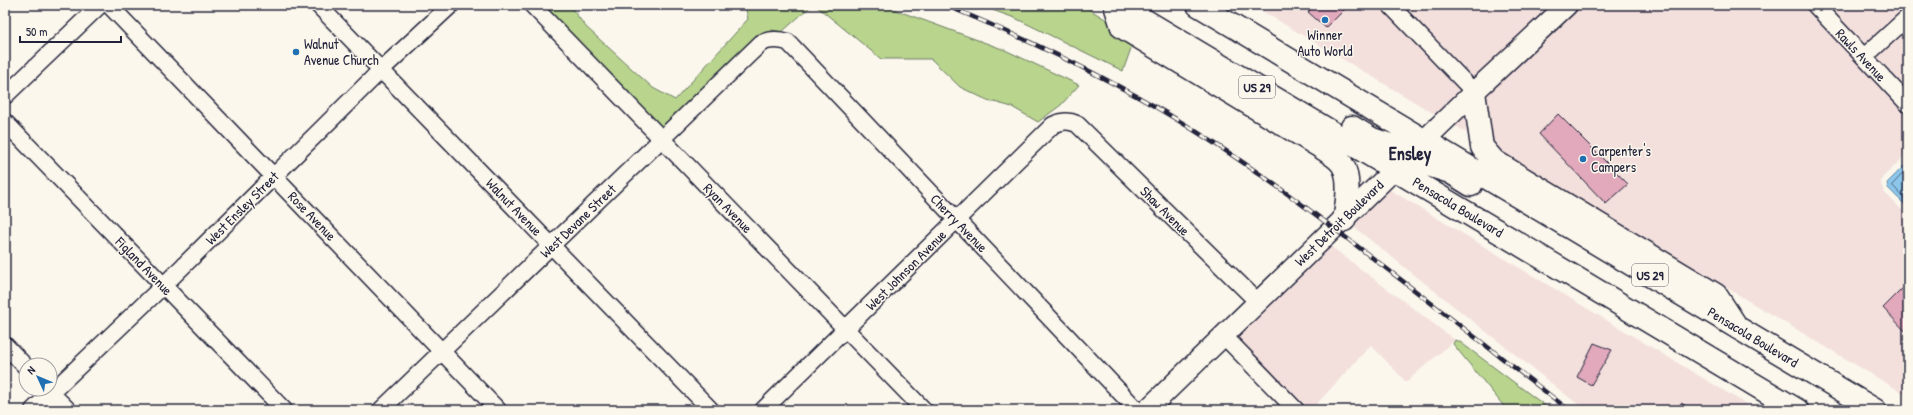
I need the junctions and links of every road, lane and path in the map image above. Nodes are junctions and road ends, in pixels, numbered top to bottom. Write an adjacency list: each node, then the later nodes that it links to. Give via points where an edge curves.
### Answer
1 (100, 5): 18 (street)
2 (109, 5): 25 (street, Rose Avenue)
3 (318, 5): 16 (street, Walnut Avenue)
4 (450, 5): 16 (street, West Ensley Street)
5 (532, 5): 22 (street, Ryan Avenue)
6 (1115, 5): 26 (highway, via 1122,27 1319,146 1342,164 1347,182)
7 (1119, 5): 13 (highway, Pensacola Boulevard / US 29)
8 (1198, 5): 23 (highway, Pensacola Boulevard / US 29)
9 (1390, 5): 17 (street)
10 (1567, 5): 17 (street, West Detroit Boulevard)
11 (1815, 5): 15 (street, Rawls Avenue)
12 (1908, 17): 15 (street)
13 (1164, 32): 23 (highway, via 1205,39 1372,140 1396,147); 24 (highway, Pensacola Boulevard / US 29)
14 (778, 39): 22 (street, West Devane Street, via 761,43); 27 (street, Cherry Avenue, via 788,42)
15 (1864, 57): 19 (street, Rawls Avenue)
16 (382, 70): 25 (street, West Ensley Street); 28 (street, Walnut Avenue)
17 (1474, 92): 23 (street, West Detroit Boulevard); 31 (highway, via 1482,147 1494,161 1716,295)
18 (5, 96)
19 (1908, 104)
20 (1070, 121): 27 (street, West Johnson Avenue, via 1061,121 1053,125); 30 (street, Shaw Avenue, via 1077,124)
21 (5, 122): 29 (street, Figland Avenue)
22 (662, 139): 28 (street, West Devane Street); 32 (street, Ryan Avenue)
23 (1425, 140): 24 (street, West Detroit Boulevard); 31 (highway, Pensacola Boulevard / US 29)
24 (1395, 169): 26 (street, West Detroit Boulevard); 37 (highway, via 1422,163 1450,172 1790,377); 52 (highway, Pensacola Boulevard / US 29)
25 (274, 177): 29 (street, West Ensley Street); 35 (street, Rose Avenue)
26 (1344, 220): 30 (street, West Detroit Boulevard)
27 (956, 221): 32 (street, West Johnson Avenue); 49 (street, Cherry Avenue)
28 (552, 246): 35 (street, West Devane Street); 46 (street, Walnut Avenue)
29 (163, 286): 38 (street, West Ensley Street); 43 (street, Figland Avenue)
30 (1258, 302): 33 (street, West Detroit Boulevard)
31 (1738, 328): 37 (highway, Pensacola Boulevard / US 29)
32 (846, 329): 47 (street, West Johnson Avenue); 48 (street, Ryan Avenue)
33 (1224, 336): 50 (street, West Detroit Boulevard); 51 (street)
34 (5, 345): 36 (street)
35 (442, 352): 44 (street, West Devane Street); 45 (street, Rose Avenue)
36 (18, 359)
37 (1816, 376): 53 (highway, Pensacola Boulevard / US 29)
38 (58, 383)
39 (44, 397): 41 (street, West Ensley Street)
40 (55, 397): 42 (street)
41 (33, 410)
42 (68, 410)
43 (284, 410)
44 (381, 410)
45 (498, 410)
46 (711, 410)
47 (763, 410)
48 (924, 410)
49 (1137, 410)
50 (1147, 410)
51 (1296, 410)
52 (1798, 410)
53 (1875, 410)

